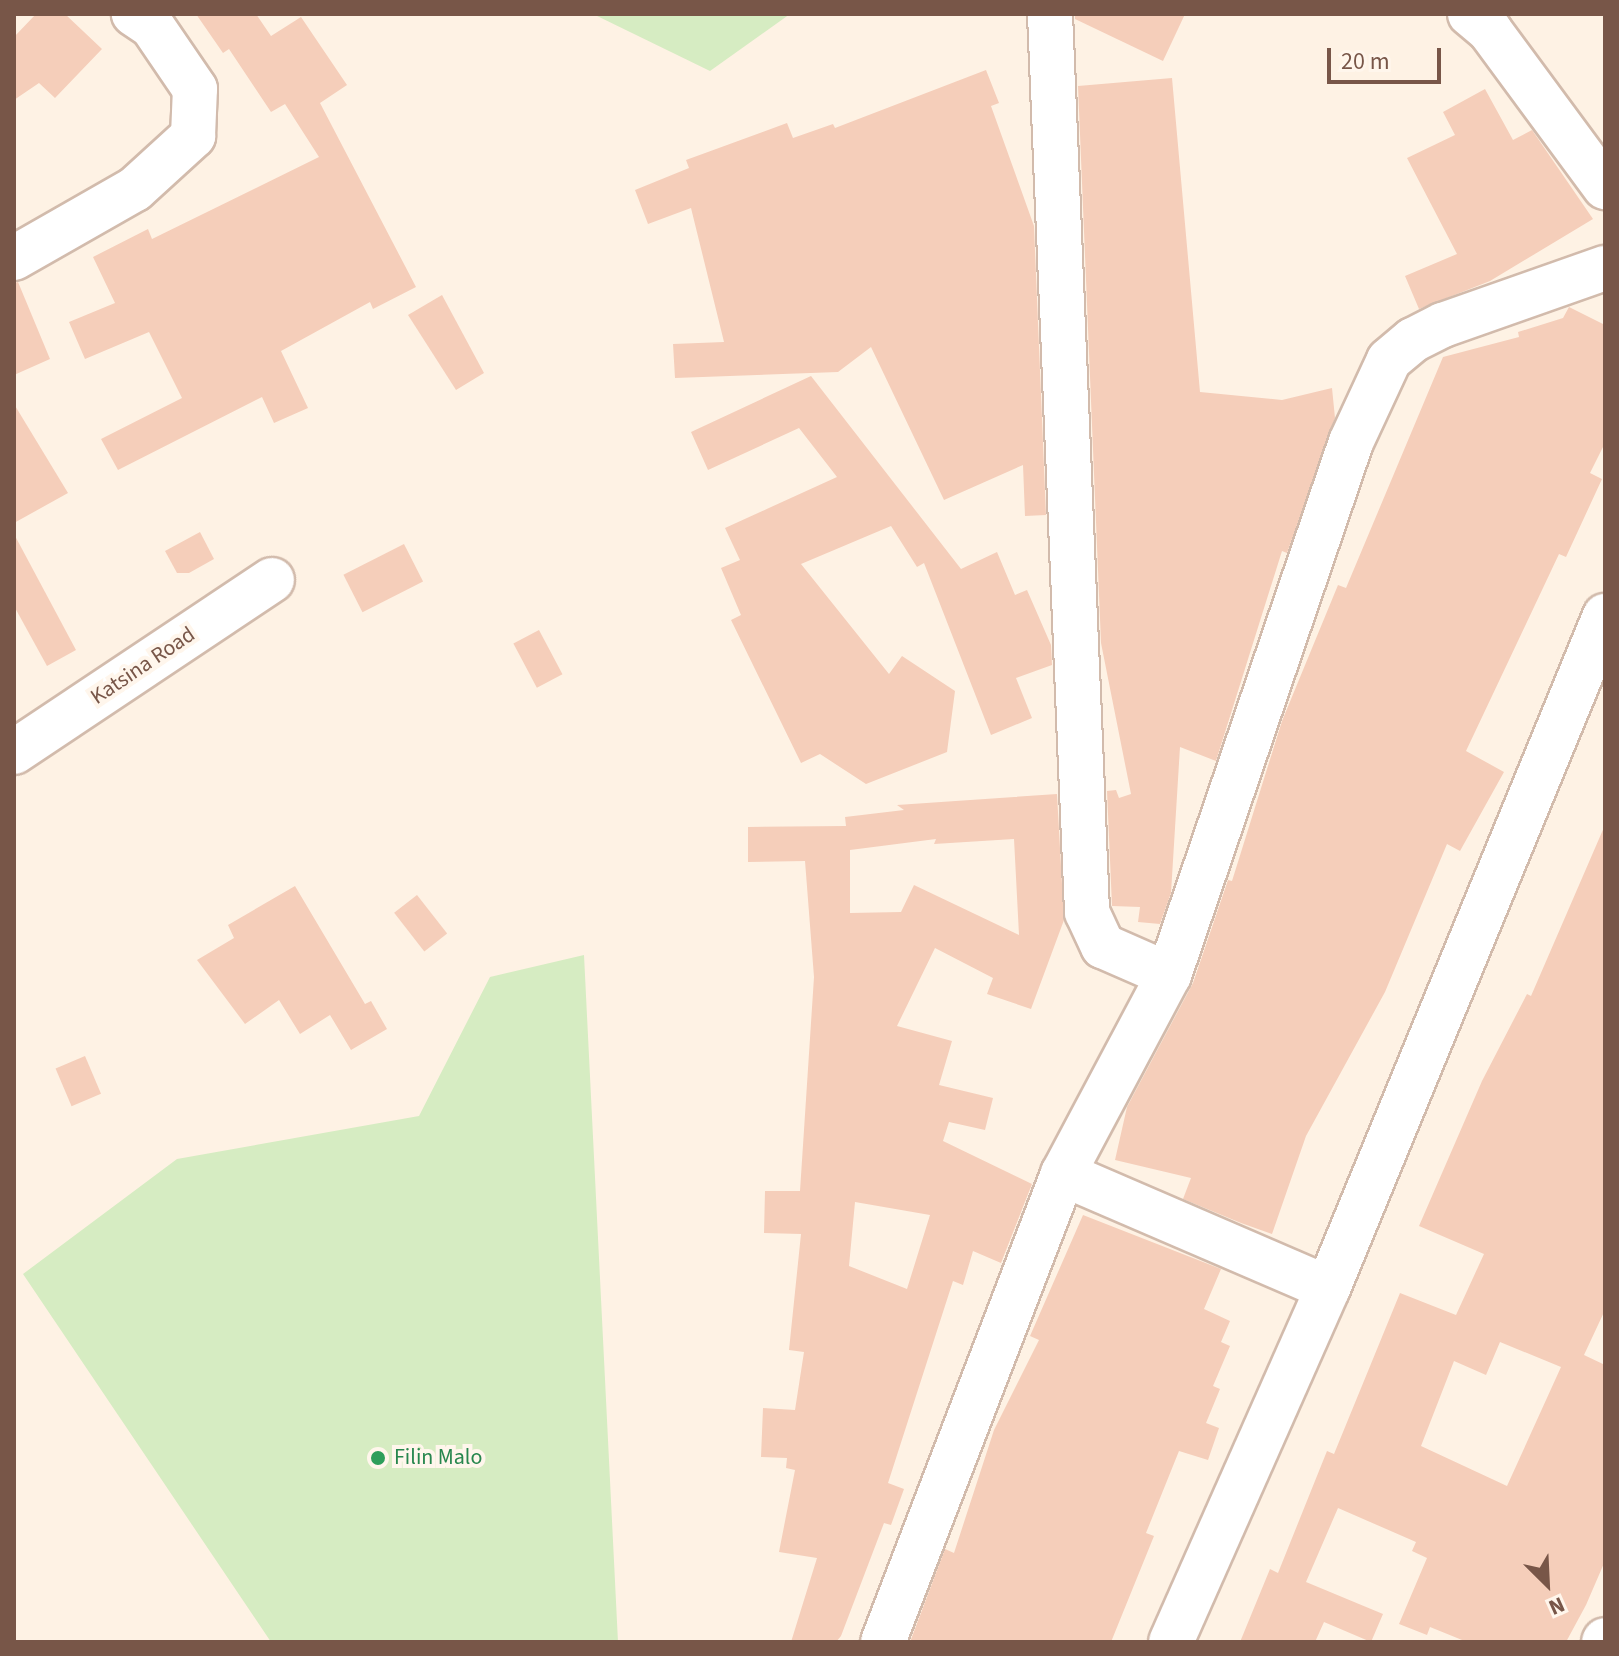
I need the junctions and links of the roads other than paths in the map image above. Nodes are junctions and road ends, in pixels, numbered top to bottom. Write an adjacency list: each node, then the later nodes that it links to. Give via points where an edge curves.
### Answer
1 (134, 14): 5 (street, via 152,26 195,89 193,136 135,189)
2 (1050, 14): 10 (street, via 1087,912 1103,946)
3 (1470, 14): 4 (street, via 1490,31)
4 (1605, 187)
5 (14, 258)
6 (1605, 268): 10 (street, via 1443,325 1389,360 1351,442)
7 (272, 580): 9 (street, Katsina Road)
8 (1605, 616): 12 (street)
9 (14, 752)
10 (1169, 975): 11 (street)
11 (1063, 1174): 12 (street); 13 (street)
12 (1328, 1288): 14 (street)
13 (883, 1642)
14 (1171, 1642)

